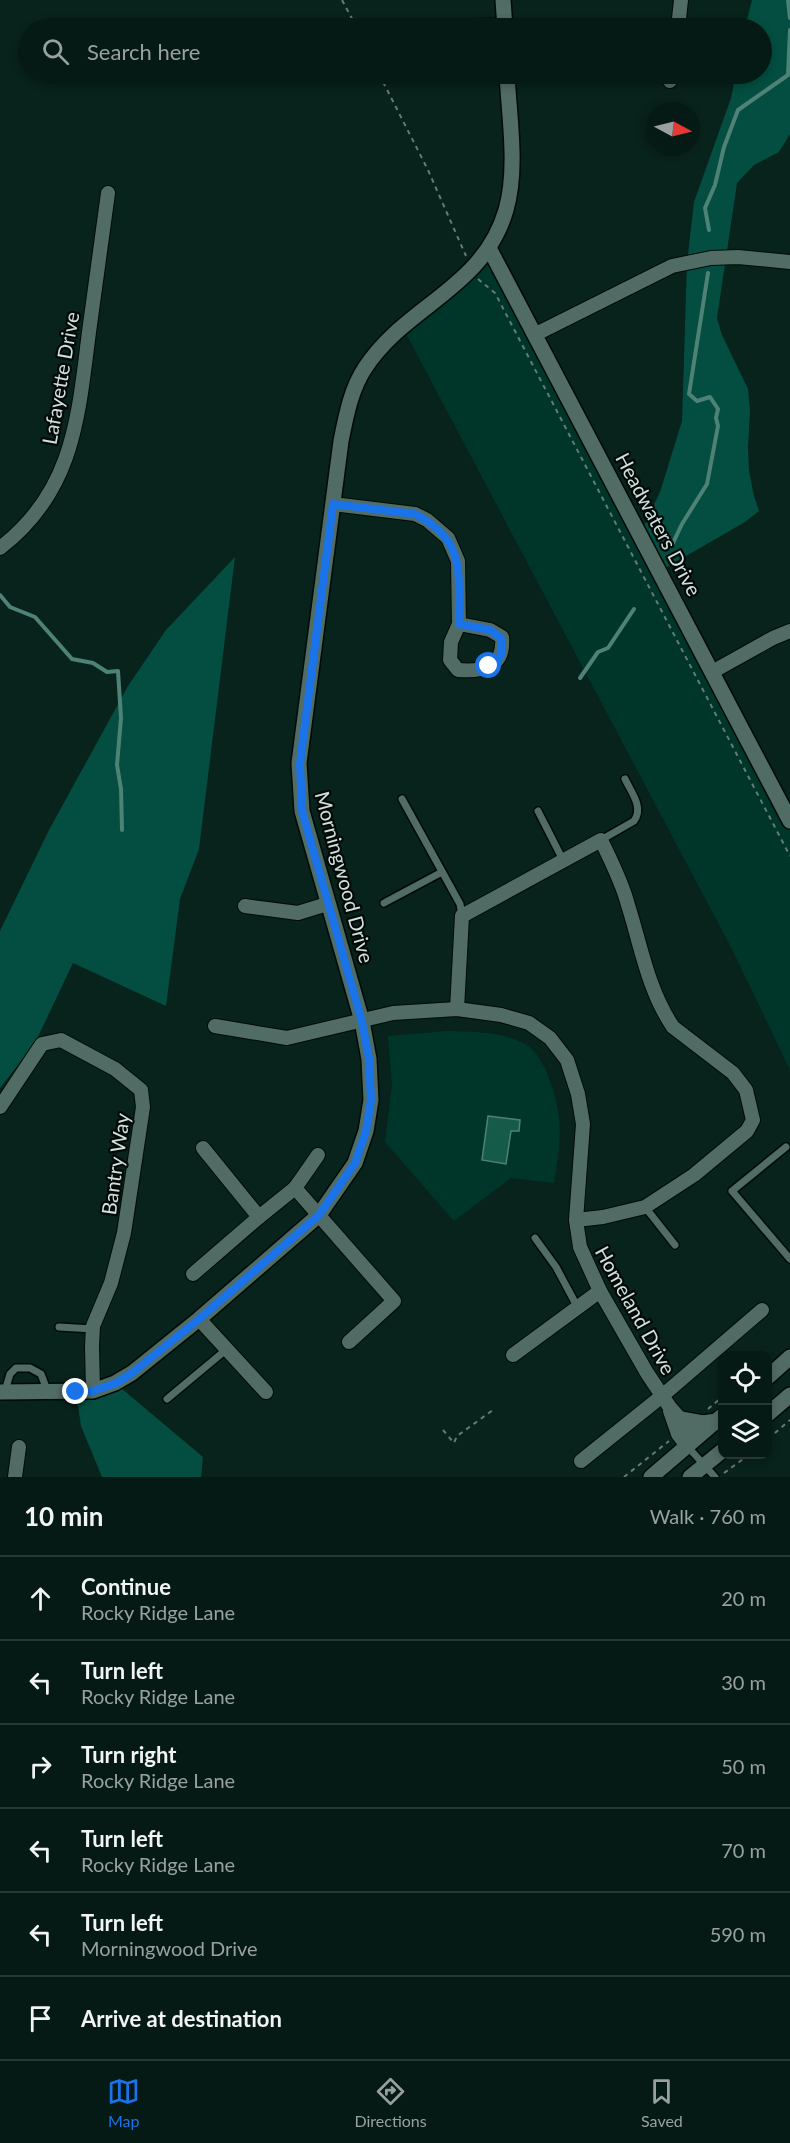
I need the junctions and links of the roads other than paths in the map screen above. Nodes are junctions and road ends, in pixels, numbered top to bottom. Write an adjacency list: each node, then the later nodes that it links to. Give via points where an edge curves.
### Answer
1 (503, 0): 3 (street)
2 (681, 0): 4 (street)
3 (504, 18)
4 (679, 18)
5 (507, 84): 7 (street, Morningwood Drive, via 511,183 506,211)
6 (108, 193): 11 (street, Lafayette Drive, via 78,416 68,453 42,505)
7 (489, 248): 9 (street, Headwaters Drive); 10 (street, Morningwood Drive, via 472,270 402,326 364,369 345,420)
8 (790, 262): 9 (street, via 738,257 672,266)
9 (536, 334): 14 (street, Headwaters Drive)
10 (333, 504): 12 (street, via 415,514 448,538 458,561); 23 (street, Morningwood Drive, via 300,763 302,811)
11 (0, 548)
12 (459, 624)
13 (790, 632): 14 (street)
14 (712, 672): 18 (street, Headwaters Drive)
15 (625, 779): 19 (lane, via 638,804 638,816)
16 (402, 799): 21 (lane)
17 (538, 811): 20 (lane)
18 (790, 821)
19 (601, 840): 20 (street); 34 (street, via 622,885 643,963 666,1018 733,1073 746,1090 752,1108 753,1120 747,1131 694,1175)
20 (563, 860): 25 (street)
21 (442, 872): 22 (lane); 25 (lane, via 460,904)
22 (384, 903)
23 (327, 904): 24 (street, via 298,913); 27 (street, Morningwood Drive)
24 (245, 906)
25 (462, 916): 26 (street)
26 (457, 1009): 27 (street, Homeland Drive, via 393,1013); 37 (street, Homeland Drive, via 528,1023 550,1038 567,1060 583,1124)
27 (362, 1022): 28 (street, Homeland Drive, via 287,1038); 35 (street, Morningwood Drive, via 371,1090 366,1131 355,1163)
28 (215, 1026)
29 (0, 1107): 47 (street, Bantry Way, via 42,1044 61,1040 115,1069 141,1090 143,1107 124,1233)
30 (786, 1147): 40 (lane, via 732,1191)
31 (203, 1148): 36 (street)
32 (318, 1155): 33 (street)
33 (295, 1188): 35 (street); 36 (street)
34 (645, 1207): 37 (street, via 603,1218); 39 (lane)
35 (319, 1215): 45 (street, Morningwood Drive); 48 (street, via 394,1301)
36 (259, 1217): 41 (street)
37 (576, 1220): 42 (street, Homeland Drive, via 580,1247)
38 (535, 1238): 43 (lane)
39 (675, 1245)
40 (790, 1259)
41 (193, 1274)
42 (600, 1291): 43 (street); 59 (street, Homeland Drive)
43 (578, 1308): 50 (street)
44 (762, 1310): 59 (street)
45 (199, 1319): 49 (street); 53 (street, Morningwood Drive, via 132,1373)
46 (59, 1327): 47 (lane)
47 (93, 1329): 53 (street, Bantry Way)
48 (349, 1342)
49 (227, 1349): 54 (street); 58 (lane)
50 (513, 1355)
51 (790, 1357): 52 (street)
52 (772, 1373)
53 (93, 1391): 56 (street, Morningwood Drive)
54 (266, 1392)
55 (2, 1393): 56 (street, Morningwood Drive); 56 (lane, via 16,1368 30,1368 41,1374)
56 (48, 1393)
57 (790, 1395): 60 (street)
58 (167, 1399)
59 (665, 1401): 61 (street, Homeland Drive); 64 (street, Homeland Drive, via 678,1434); 67 (street)
60 (772, 1411)
61 (681, 1419): 62 (street, via 703,1423); 64 (street, Homeland Drive)
62 (718, 1419)
63 (718, 1421): 64 (street)
64 (692, 1442): 68 (lane); 70 (street)
65 (19, 1447): 69 (street)
66 (718, 1458): 68 (street)
67 (581, 1461)
68 (710, 1471): 71 (street)
69 (15, 1477)
70 (651, 1477)
71 (690, 1477)

